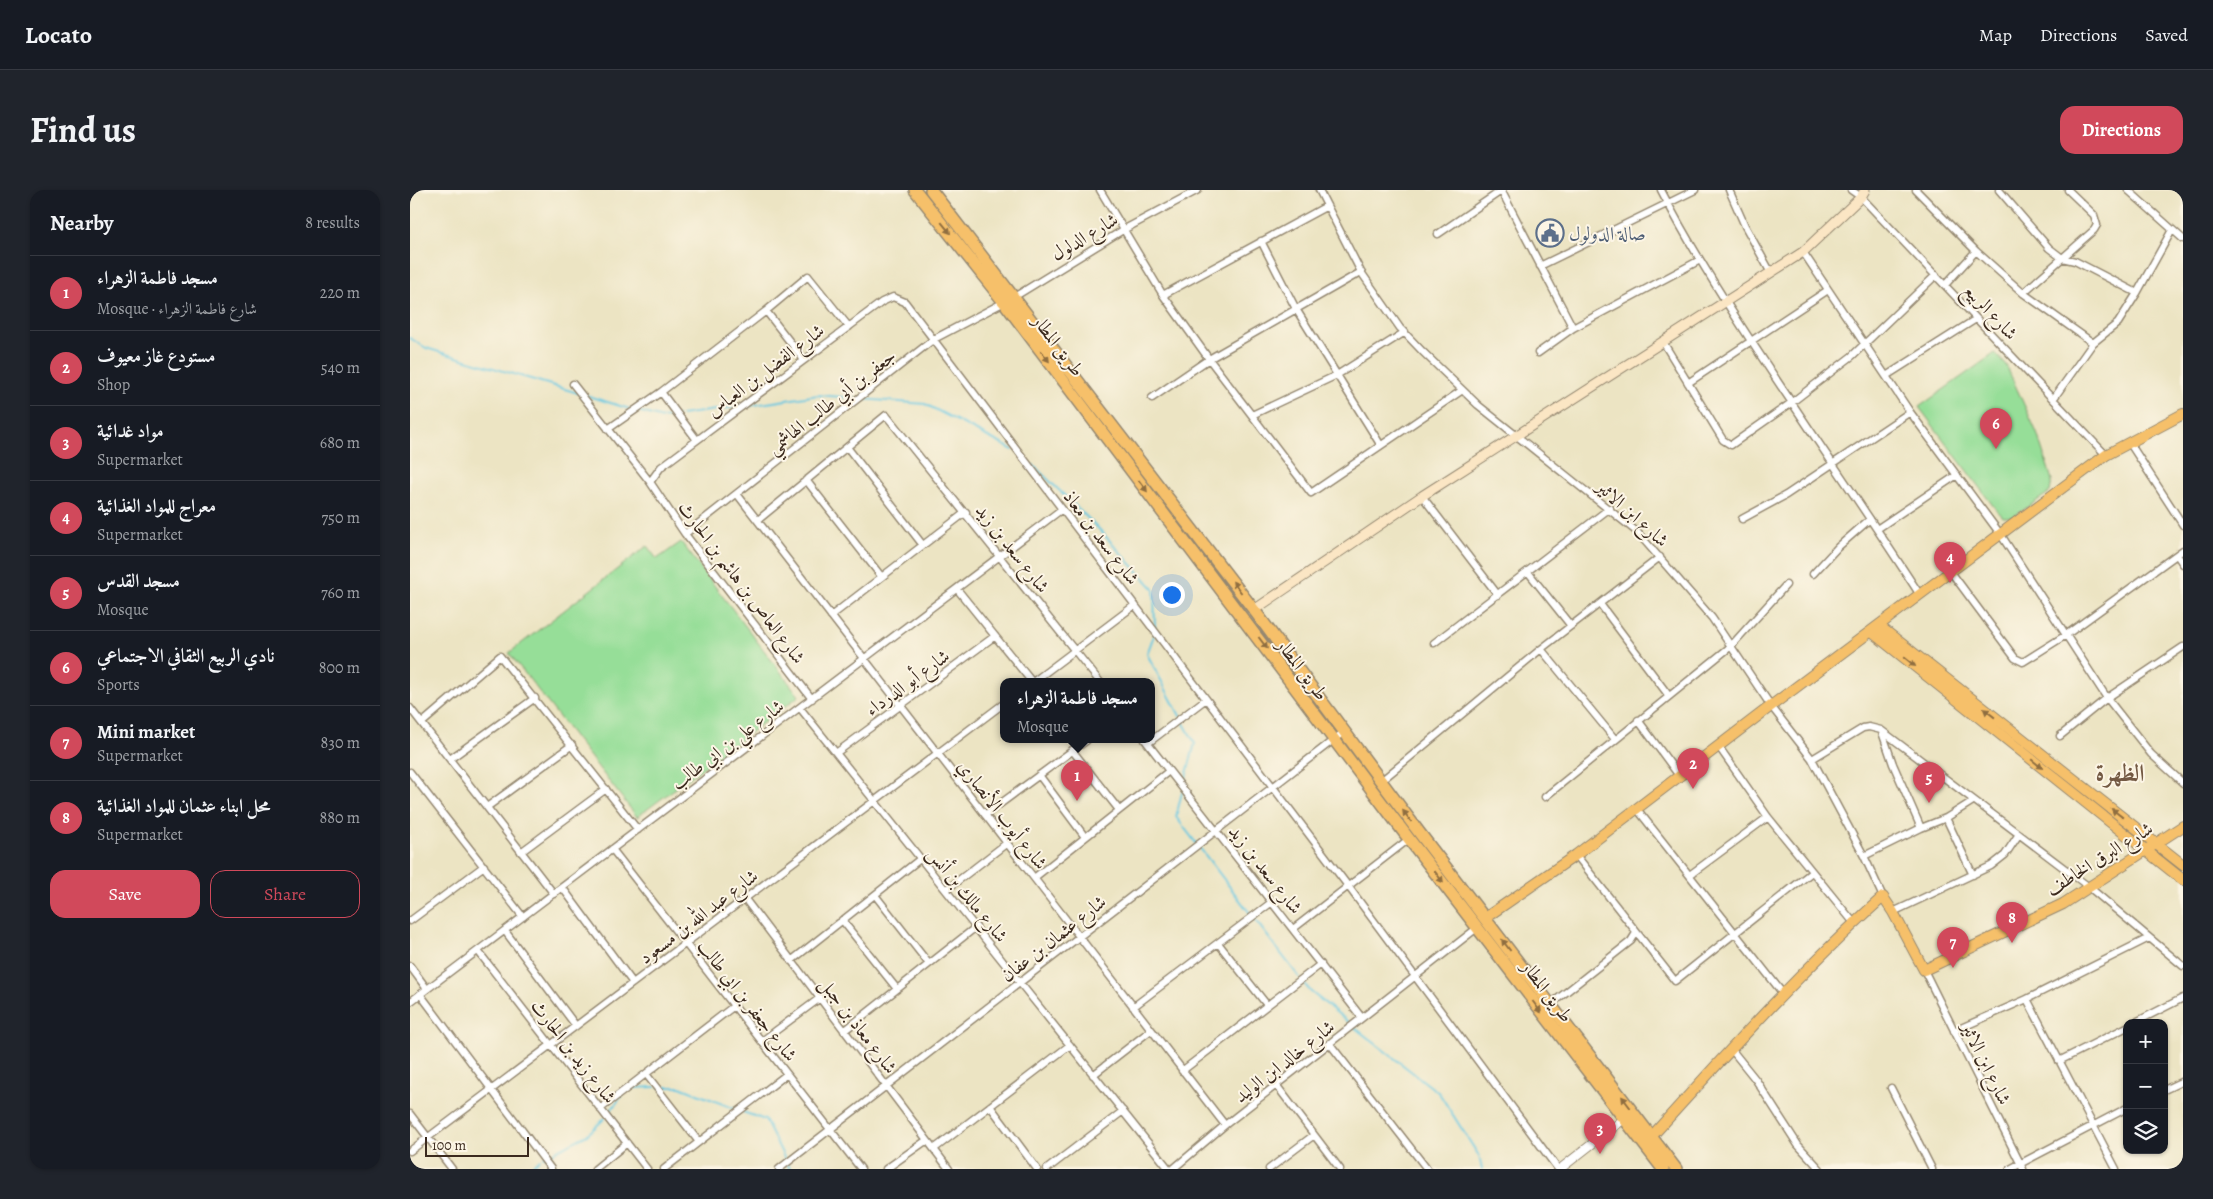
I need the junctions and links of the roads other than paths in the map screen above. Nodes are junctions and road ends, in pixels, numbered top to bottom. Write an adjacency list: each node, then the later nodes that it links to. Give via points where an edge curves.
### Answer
1 (915, 190): 36 (highway, طريق المطار, one-way to 36)
2 (931, 190): 36 (highway, طريق المطار)
3 (1100, 190): 18 (street)
4 (1198, 190): 18 (street, شارع الدلول)
5 (1318, 190): 17 (street, شارع ابن الاثير)
6 (1501, 190): 20 (street); 27 (street)
7 (1661, 190): 16 (street)
8 (1695, 190): 16 (street)
9 (1729, 190): 29 (street)
10 (1851, 190): 15 (street, شارع الربيع)
11 (1916, 190): 23 (street)
12 (1999, 190): 25 (street, via 2049,248)
13 (2068, 190): 25 (street, via 2094,215 2097,225)
14 (2129, 190): 19 (street)
15 (1863, 193): 24 (main road); 30 (street, شارع الربيع)
16 (1668, 203): 26 (street); 27 (street)
17 (1327, 206): 22 (street); 28 (street, شارع ابن الاثير)
18 (1123, 230): 35 (street); 36 (street, شارع الدلول)
19 (2172, 230): 21 (street); 34 (street)
20 (1438, 234)
21 (2183, 240)
22 (1261, 242): 35 (street); 39 (street)
23 (1976, 251): 31 (street); 33 (street)
24 (1803, 252): 29 (main road); 32 (street)
25 (2062, 258): 33 (street); 34 (street, via 2084,265)
26 (1700, 260): 38 (street); 43 (street)
27 (1540, 266): 43 (street)
28 (1361, 272): 39 (street); 44 (street, شارع ابن الاثير)
29 (1771, 273): 38 (main road)
30 (1936, 275): 31 (street, شارع الربيع); 49 (street)
31 (1945, 285): 41 (street, شارع الربيع)
32 (1828, 290): 46 (street); 49 (street)
33 (2023, 293): 48 (street)
34 (2137, 293): 48 (street, via 2118,322)
35 (1163, 295): 51 (street)
36 (1009, 299): 45 (street, جعفر بن أبي طالب الهاشمي); 104 (highway, طريق المطار, one-way to 36); 136 (highway, طريق المطار, one-way to 136)
37 (905, 302): 42 (street, شارع الفضل بن العباس, via 900,298 888,298); 45 (street, شارع سعد بن معاذ)
38 (1726, 302): 46 (street); 47 (main road)
39 (1296, 309): 51 (street); 53 (street)
40 (766, 311): 42 (street, via 808,276); 52 (street); 58 (street)
41 (1976, 319): 54 (street); 60 (street, شارع الربيع)
42 (849, 327): 52 (street, شارع الفضل بن العباس)
43 (1573, 328): 50 (street)
44 (1405, 332): 53 (street); 57 (street, شارع ابن الاثير)
45 (934, 339): 76 (street, جعفر بن أبي طالب الهاشمي); 79 (street, شارع سعد بن معاذ)
46 (1751, 341): 55 (street); 61 (street)
47 (1663, 342): 55 (street); 66 (main road)
48 (2093, 343): 60 (street)
49 (1864, 344): 54 (street); 61 (street)
50 (1538, 353)
51 (1209, 359): 59 (street); 64 (street)
52 (804, 360): 67 (street, شارع الفضل بن العباس)
53 (1337, 375): 64 (street); 69 (street)
54 (1886, 376): 62 (street)
55 (1688, 383): 61 (street, via 1723,440 1731,444)
56 (573, 384): 65 (street, شارع العاص بن هاشم بن الحارث)
57 (1461, 391): 66 (street, شارع ابن الاثير); 69 (street)
58 (661, 392): 65 (street); 67 (street)
59 (1152, 398)
60 (2054, 398): 71 (street, شارع الربيع)
61 (1790, 403): 72 (street)
62 (1910, 412): 72 (street); 73 (street)
63 (2183, 414): 68 (main road)
64 (1252, 415): 69 (street, via 1311,492)
65 (608, 429): 75 (street, شارع العاص بن هاشم بن الحارث)
66 (1517, 436): 77 (main road); 78 (street, شارع ابن الاثير)
67 (697, 440): 75 (street, شارع الفضل بن العباس, via 661,467)
68 (2129, 442): 71 (main road); 84 (street)
69 (1380, 444)
70 (847, 447): 74 (street); 80 (street, شارع سعد بن زيد, via 886,414); 88 (street)
71 (2106, 455): 87 (main road)
72 (1833, 465): 81 (street); 82 (street)
73 (1957, 475): 85 (street); 87 (street)
74 (806, 480): 83 (street); 97 (street)
75 (650, 482): 86 (street, شارع العاص بن هاشم بن الحارث)
76 (737, 494): 83 (street, شارع أيوب الأنصاري); 86 (street, جعفر بن أبي طالب الهاشمي)
77 (1422, 496): 100 (street); 104 (main road)
78 (1610, 508): 92 (street, شارع ابن الاثير); 94 (street)
79 (1062, 509): 91 (street, شارع علي بن ابي طالب); 103 (street, شارع سعد بن معاذ)
80 (966, 512): 88 (street); 91 (street, شارع سعد بن زيد)
81 (1742, 519)
82 (1870, 519): 85 (street); 96 (street)
83 (758, 520): 105 (street, شارع أيوب الأنصاري)
84 (2183, 525)
85 (1878, 529): 101 (street)
86 (685, 534): 122 (street, شارع العاص بن هاشم بن الحارث)
87 (2001, 535): 95 (main road); 108 (street)
88 (922, 544): 97 (street)
89 (2183, 550): 90 (street)
90 (2177, 555): 93 (street); 108 (street)
91 (1000, 556): 99 (street, شارع علي بن ابي طالب); 114 (street, شارع سعد بن زيد)
92 (1660, 557): 102 (street); 111 (street, شارع ابن الاثير, via 1712,618)
93 (2183, 564)
94 (1528, 572): 100 (street); 106 (street)
95 (1951, 572): 101 (main road); 108 (street, via 2020,662 2029,660)
96 (1812, 574)
97 (881, 576): 105 (street)
98 (1786, 585): 111 (street)
99 (957, 589): 109 (street); 115 (street, شارع علي بن ابي طالب)
100 (1498, 595): 110 (street)
101 (1920, 595): 107 (main road)
102 (1600, 604): 106 (street); 119 (street)
103 (1135, 605): 114 (street); 123 (street, شارع سعد بن معاذ)
104 (1254, 610): 132 (highway, طريق المطار)
105 (831, 616): 115 (street, شارع أيوب الأنصاري)
106 (1572, 626): 113 (street)
107 (1876, 629): 126 (main road); 171 (main road, one-way to 107); 173 (main road, one-way to 173)
108 (2066, 635): 121 (street)
109 (995, 636): 116 (street); 124 (street, شارع أبو الدرداء)
110 (1434, 643)
111 (1730, 647): 119 (street); 126 (street, شارع ابن الاثير)
112 (2183, 647): 121 (street)
113 (1541, 649): 135 (street); 150 (street)
114 (1075, 650): 117 (street); 118 (street, شارع سعد بن زيد)
115 (864, 659): 122 (street, شارع علي بن ابي طالب); 124 (street, شارع أيوب الأنصاري)
116 (1029, 678)
117 (1037, 678)
118 (1097, 678)
119 (1669, 696): 129 (street)
120 (535, 698): 130 (street, via 500,656); 139 (street); 145 (street)
121 (2107, 698): 134 (street); 151 (street, via 2151,754)
122 (812, 699): 128 (street, شارع علي بن ابي طالب)
123 (1206, 699): 133 (street); 152 (street, شارع سعد بن معاذ)
124 (900, 706): 142 (street, شارع أبو الدرداء); 143 (street, شارع أيوب الأنصاري)
125 (1000, 706): 143 (street, شارع عبد الله بن مسعود)
126 (1771, 706): 140 (main road); 144 (street, شارع ابن الاثير)
127 (410, 708): 130 (street)
128 (800, 708): 142 (street, شارع مالك بن أنس); 165 (street, شارع علي بن ابي طالب)
129 (1638, 720): 135 (street); 149 (street)
130 (422, 723): 145 (street)
131 (1881, 730): 144 (street, via 1863,728); 156 (street); 164 (street)
132 (1344, 731): 136 (street, شارع عثمان بن عفان); 150 (highway, طريق المطار)
133 (1155, 736)
134 (2060, 736)
135 (1614, 738): 154 (street)
136 (1334, 739): 152 (street, شارع عثمان بن عفان); 169 (highway, طريق المطار)
137 (1082, 743): 141 (street)
138 (1147, 743): 146 (street, شارع سعد بن زيد)
139 (572, 746): 153 (street); 157 (street)
140 (1718, 748): 149 (main road); 161 (street)
141 (1072, 750): 148 (street); 159 (street)
142 (836, 753): 155 (street, شارع مالك بن أنس)
143 (938, 754): 155 (street, شارع عبد الله بن مسعود); 160 (street, شارع أيوب الأنصاري)
144 (1812, 759): 176 (street, شارع ابن الاثير)
145 (450, 760): 157 (street)
146 (1169, 771): 159 (street); 166 (street, شارع سعد بن زيد)
147 (410, 772): 179 (street)
148 (1039, 775): 160 (street); 168 (street)
149 (1680, 777): 158 (main road)
150 (1381, 781): 196 (highway, طريق المطار, one-way to 150)
151 (2183, 783)
152 (1273, 786): 166 (street, شارع عثمان بن عفان); 185 (street, شارع سعد بن معاذ)
153 (606, 789): 165 (street); 174 (street)
154 (1545, 797)
155 (875, 801): 177 (street, شارع مالك بن أنس); 192 (street, شارع عبد الله بن مسعود)
156 (1973, 801): 162 (street); 167 (street)
157 (487, 807): 174 (street)
158 (1637, 809): 175 (main road); 181 (street)
159 (1120, 810): 168 (street)
160 (985, 815): 170 (street, شارع أيوب الأنصاري)
161 (1768, 817): 180 (street); 181 (street)
162 (1946, 818): 164 (street); 182 (street)
163 (2183, 826): 171 (main road, شارع البرق الخاطف)
164 (1921, 828): 176 (street)
165 (638, 830): 172 (street, شارع علي بن ابي طالب)
166 (1216, 830): 193 (street, شارع سعد بن زيد); 206 (street, شارع عثمان بن عفان)
167 (2019, 834): 182 (street, via 1998,861); 187 (street)
168 (1084, 838): 183 (street)
169 (1409, 839): 185 (street); 200 (highway, طريق المطار, one-way to 200)
170 (1007, 843): 183 (street, شارع أيوب الأنصاري); 188 (street)
171 (2155, 843): 173 (main road, شارع البرق الخاطف); 178 (main road)
172 (612, 849): 186 (street, شارع علي بن ابي طالب); 209 (street, شارع جعفر بن ابي طالب)
173 (2145, 850): 184 (main road); 187 (main road, شارع البرق الخاطف)
174 (521, 852): 189 (street)
175 (1576, 855): 196 (main road); 205 (street)
176 (1864, 856): 191 (street, شارع ابن الاثير)
177 (920, 859): 188 (street, شارع مالك بن أنس); 190 (street)
178 (2183, 865)
179 (484, 866): 195 (street); 198 (street)
180 (1812, 872): 199 (street); 204 (street)
181 (1691, 874): 204 (street)
182 (1973, 875): 194 (street)
183 (1034, 878): 206 (street, شارع أيوب الأنصاري)
184 (2183, 880)
185 (1348, 886): 202 (street); 217 (street, شارع سعد بن معاذ)
186 (562, 887): 189 (street, شارع علي بن ابي طالب); 218 (street)
187 (2089, 887): 207 (street); 216 (main road, شارع البرق الخاطف, via 2063,904)
188 (946, 890): 201 (street, شارع مالك بن أنس)
189 (554, 894): 195 (street, شارع علي بن ابي طالب)
190 (875, 895): 197 (street); 212 (street)
191 (1883, 897): 194 (main road); 199 (main road)
192 (745, 899): 209 (street, شارع عبد الله بن مسعود); 211 (street, شارع معاذ بن جبل)
193 (1272, 902): 202 (street, شارع سعد بن زيد); 208 (street)
194 (1893, 912): 216 (main road)
195 (523, 917): 203 (street, شارع علي بن ابي طالب)
196 (1485, 918): 200 (highway); 200 (highway, via 1486,927); 228 (highway, طريق المطار, one-way to 196)
197 (842, 920): 211 (street); 221 (street)
198 (410, 921)
199 (1854, 923): 223 (main road)
200 (1476, 926): 217 (street, شارع خالد ابن الوليد); 260 (highway, طريق المطار, one-way to 260)
201 (976, 928): 212 (street); 219 (street, شارع مالك بن أنس)
202 (1293, 929): 213 (street, شارع سعد بن زيد)
203 (505, 930): 210 (street, شارع علي بن ابي طالب); 234 (street)
204 (1736, 932): 205 (street, via 1675,981); 223 (street)
205 (1636, 933): 228 (street)
206 (1079, 937): 219 (street, شارع عثمان بن عفان); 231 (street, شارع أيوب الأنصاري)
207 (2149, 938): 215 (street); 226 (street)
208 (1218, 943): 229 (street); 231 (street)
209 (686, 944): 218 (street, شارع عبد الله بن مسعود); 230 (street, شارع جعفر بن ابي طالب)
210 (478, 950): 220 (street, شارع علي بن ابي طالب); 241 (street, شارع زيد بن الحارث)
211 (791, 961): 224 (street, شارع معاذ بن جبل)
212 (930, 964): 221 (street)
213 (1321, 964): 229 (street); 232 (street, شارع سعد بن زيد)
214 (410, 966): 220 (street)
215 (2183, 966)
216 (1924, 970): 238 (street, شارع ابن الاثير)
217 (1414, 976): 232 (street, شارع خالد ابن الوليد); 274 (street, شارع سعد بن معاذ)
218 (633, 983): 234 (street, شارع عبد الله بن مسعود)
219 (1020, 983): 242 (street, شارع مالك بن أنس); 250 (street, شارع عثمان بن عفان)
220 (427, 989): 222 (street, شارع علي بن ابي طالب)
221 (897, 989): 236 (street)
222 (420, 994): 227 (street, شارع علي بن ابي طالب); 254 (street)
223 (1784, 994): 243 (main road)
224 (820, 998): 236 (street, شارع معاذ بن جبل); 239 (street)
225 (2183, 998): 233 (street)
226 (2027, 999): 238 (street); 244 (street)
227 (410, 1002)
228 (1551, 1004): 263 (highway, طريق المطار, one-way to 228)
229 (1267, 1005): 245 (street)
230 (734, 1006): 239 (street, شارع جعفر بن ابي طالب); 246 (street)
231 (1133, 1007): 237 (street, شارع أيوب الأنصاري)
232 (1362, 1018): 240 (street, شارع خالد ابن الوليد)
233 (2142, 1019)
234 (576, 1026): 241 (street, شارع عبد الله بن مسعود)
235 (2123, 1029): 244 (street)
236 (844, 1030): 250 (street, شارع معاذ بن جبل)
237 (1151, 1030): 245 (street, شارع أيوب الأنصاري); 248 (street)
238 (1954, 1031): 273 (street, شارع ابن الاثير)
239 (762, 1041): 247 (street, شارع جعفر بن ابي طالب)
240 (1330, 1044): 251 (street, شارع خالد ابن الوليد); 290 (street)
241 (551, 1045): 254 (street, شارع عبد الله بن مسعود); 256 (street, شارع زيد بن الحارث)
242 (1070, 1045): 248 (street, شارع مالك بن أنس); 255 (street)
243 (1731, 1049): 266 (main road); 293 (street, via 1756,1080 1798,1145)
244 (2059, 1061): 262 (street)
245 (1182, 1071): 261 (street, شارع أيوب الأنصاري)
246 (646, 1074): 256 (street); 269 (street)
247 (787, 1074): 264 (street, شارع جعفر بن ابي طالب); 269 (street)
248 (1093, 1075): 258 (street, شارع مالك بن أنس)
249 (2183, 1081): 253 (street)
250 (886, 1086): 264 (street, شارع عثمان بن عفان); 268 (street, شارع معاذ بن جبل)
251 (1277, 1086): 261 (street, شارع خالد ابن الوليد); 265 (street)
252 (1891, 1088): 294 (street)
253 (2168, 1088)
254 (492, 1090): 267 (street, شارع عبد الله بن مسعود); 276 (street)
255 (990, 1106): 271 (street); 284 (street)
256 (600, 1109): 270 (street, شارع زيد بن الحارث)
257 (2125, 1109): 262 (street)
258 (1123, 1111): 285 (street); 286 (street, شارع مالك بن أنس)
259 (410, 1114): 267 (street)
260 (1624, 1119): 263 (highway, طريق المطار); 274 (street)
261 (1225, 1125): 287 (street, شارع خالد ابن الوليد)
262 (2092, 1125): 273 (street); 296 (street)
263 (1637, 1127): 266 (highway, طريق المطار); 291 (highway, طريق المطار)
264 (830, 1129): 280 (street, شارع عثمان بن عفان); 281 (street, شارع جعفر بن ابي طالب)
265 (1314, 1135): 288 (street); 289 (street)
266 (1652, 1136): 292 (highway, طريق المطار)
267 (428, 1138): 272 (street, شارع عبد الله بن مسعود); 275 (street)
268 (927, 1140): 271 (street, شارع معاذ بن جبل); 282 (street)
269 (699, 1142): 279 (street)
270 (627, 1143): 277 (street); 278 (street, شارع زيد بن الحارث)
271 (934, 1149): 283 (street, شارع معاذ بن جبل)
272 (410, 1152)
273 (2022, 1166): 295 (street)
274 (1564, 1168)
275 (452, 1169)
276 (551, 1169)
277 (595, 1169)
278 (647, 1169)
279 (664, 1169)
280 (779, 1169)
281 (861, 1169)
282 (886, 1169)
283 (949, 1169)
284 (1037, 1169)
285 (1047, 1169)
286 (1169, 1169)
287 (1173, 1169)
288 (1269, 1169)
289 (1340, 1169)
290 (1427, 1169)
291 (1663, 1169)
292 (1676, 1169)
293 (1820, 1169)
294 (1932, 1169)
295 (2010, 1169)
296 (2116, 1169)

